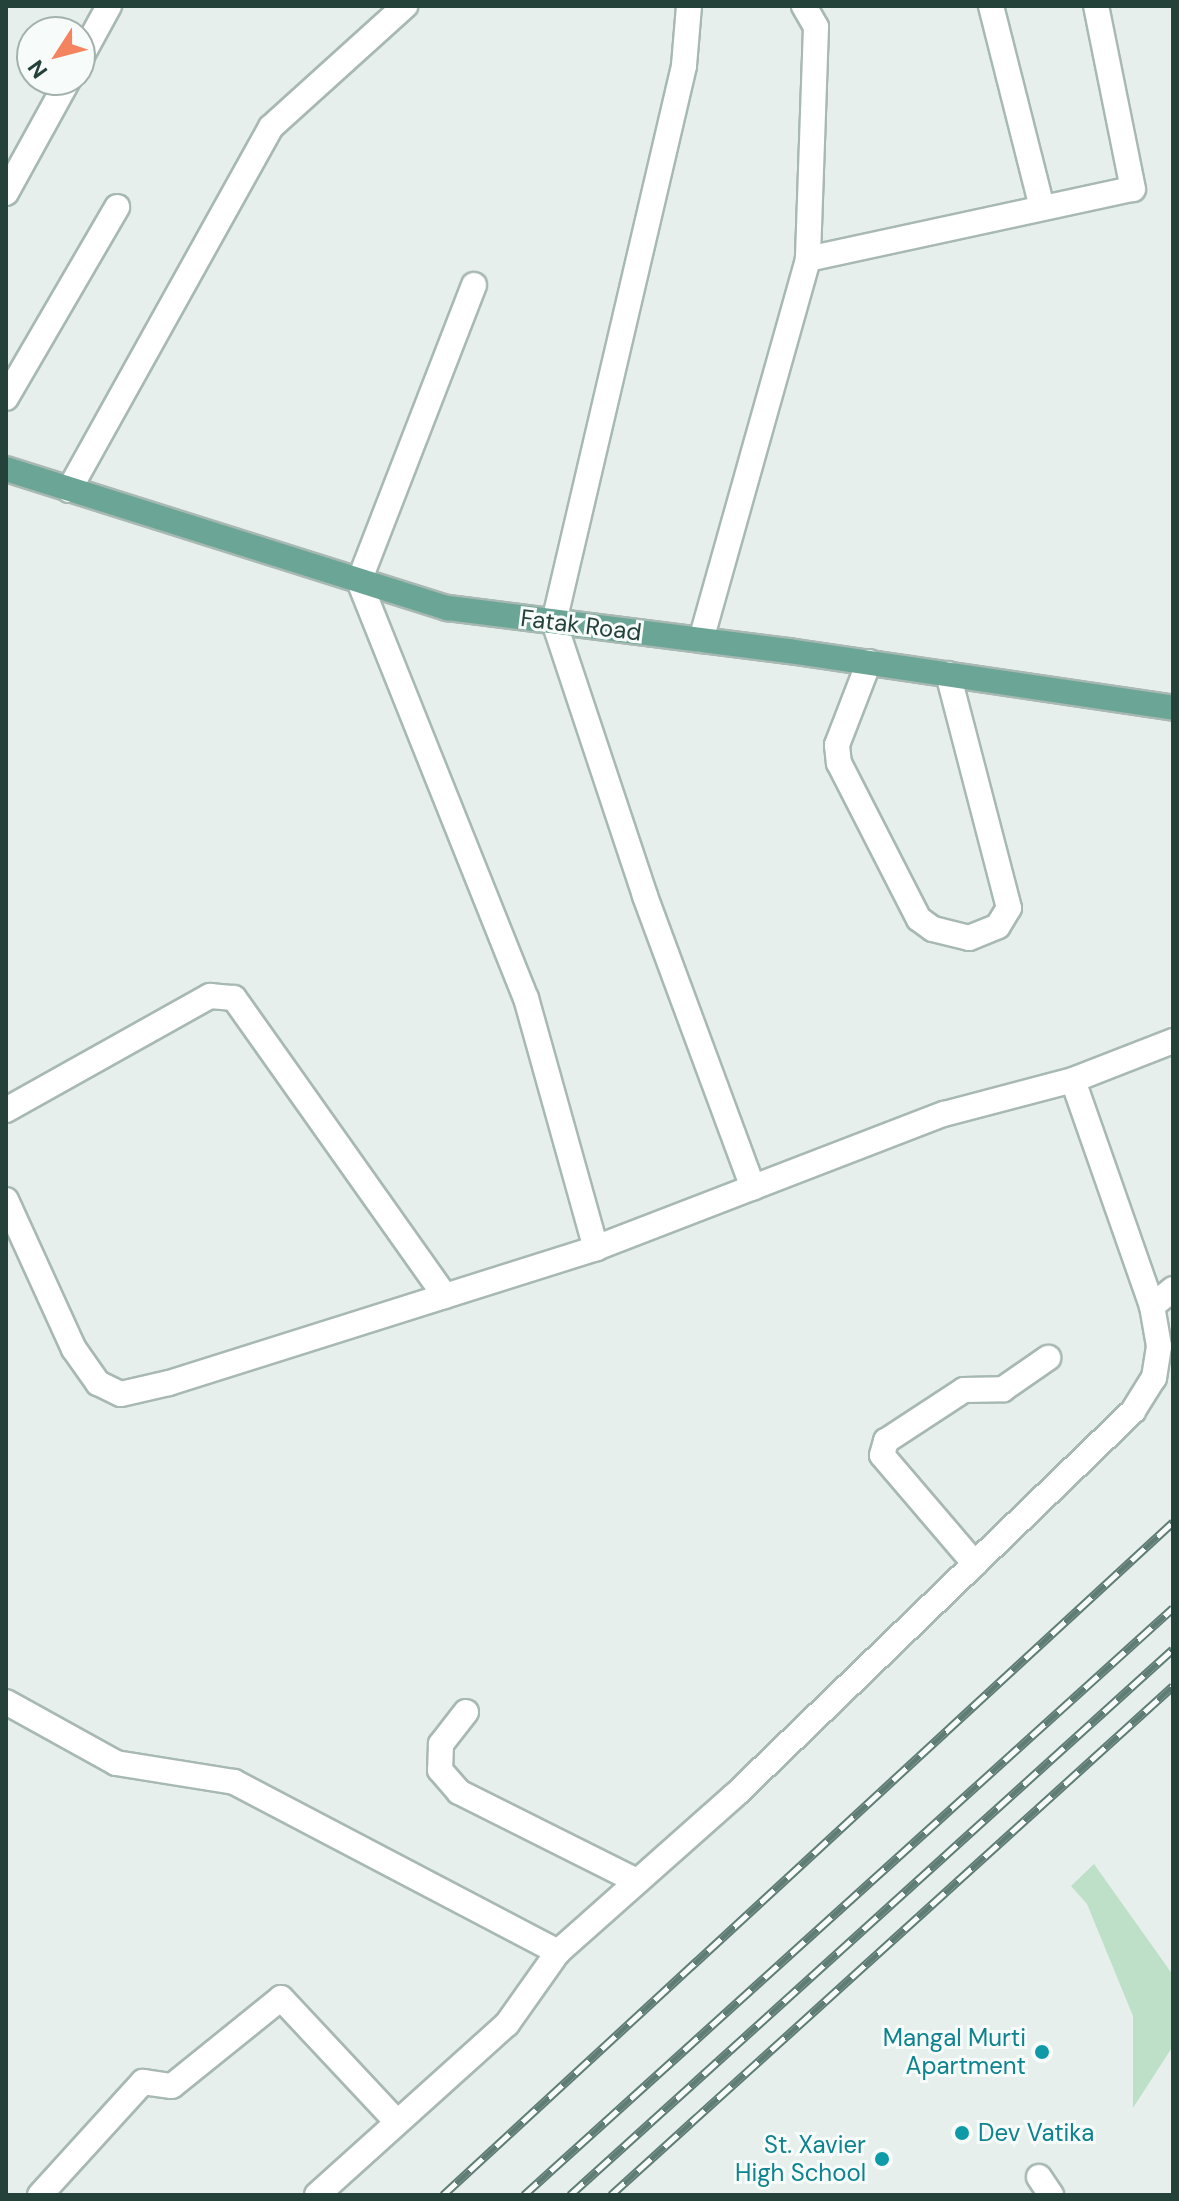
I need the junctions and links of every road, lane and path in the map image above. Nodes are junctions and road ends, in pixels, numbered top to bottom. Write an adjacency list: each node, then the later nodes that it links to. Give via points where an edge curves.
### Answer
1 (109, 6): 7 (street)
2 (405, 6): 16 (street, via 271,127)
3 (689, 6): 18 (street, via 684,66)
4 (804, 6): 12 (street, via 816,27)
5 (991, 6): 11 (street)
6 (1096, 6): 11 (street, via 1133,189)
7 (96, 30)
8 (59, 96): 9 (street)
9 (6, 193)
10 (117, 207): 14 (street)
11 (1042, 207): 12 (street)
12 (808, 259): 19 (street)
13 (474, 285): 17 (street)
14 (6, 398)
15 (6, 469): 16 (main road, Fatak Road)
16 (69, 490): 17 (main road, Fatak Road)
17 (359, 581): 18 (main road, Fatak Road, via 448,608); 28 (street, via 526,998)
18 (554, 622): 19 (main road, Fatak Road); 26 (street, via 645,896)
19 (701, 640): 20 (main road, Fatak Road)
20 (869, 662): 21 (main road, Fatak Road); 21 (street, via 837,745 839,763 919,919 933,929 969,938 998,926 1009,908)
21 (948, 674): 22 (main road, Fatak Road)
22 (1173, 708)
23 (1173, 1041): 24 (street)
24 (1073, 1080): 26 (street, via 944,1114); 31 (street)
25 (6, 1110): 30 (street, via 210,996 234,998)
26 (753, 1188): 28 (street)
27 (6, 1200): 30 (street, via 74,1349 98,1383 121,1394)
28 (596, 1248): 30 (street)
29 (1173, 1289): 31 (street)
30 (445, 1296)
31 (1152, 1306): 33 (street, via 1159,1346 1156,1368 1133,1411)
32 (1048, 1358): 33 (street, via 1003,1389 964,1390 886,1441 882,1455)
33 (975, 1564): 36 (street, via 735,1795)
34 (6, 1702): 37 (street, via 116,1763 234,1782)
35 (466, 1712): 36 (street, via 441,1744 440,1770 459,1792)
36 (637, 1881): 37 (street)
37 (558, 1952): 38 (street, via 507,2024)
38 (397, 2122): 39 (street, via 281,1998 172,2086 143,2082); 40 (street)
39 (40, 2195)
40 (317, 2195)

